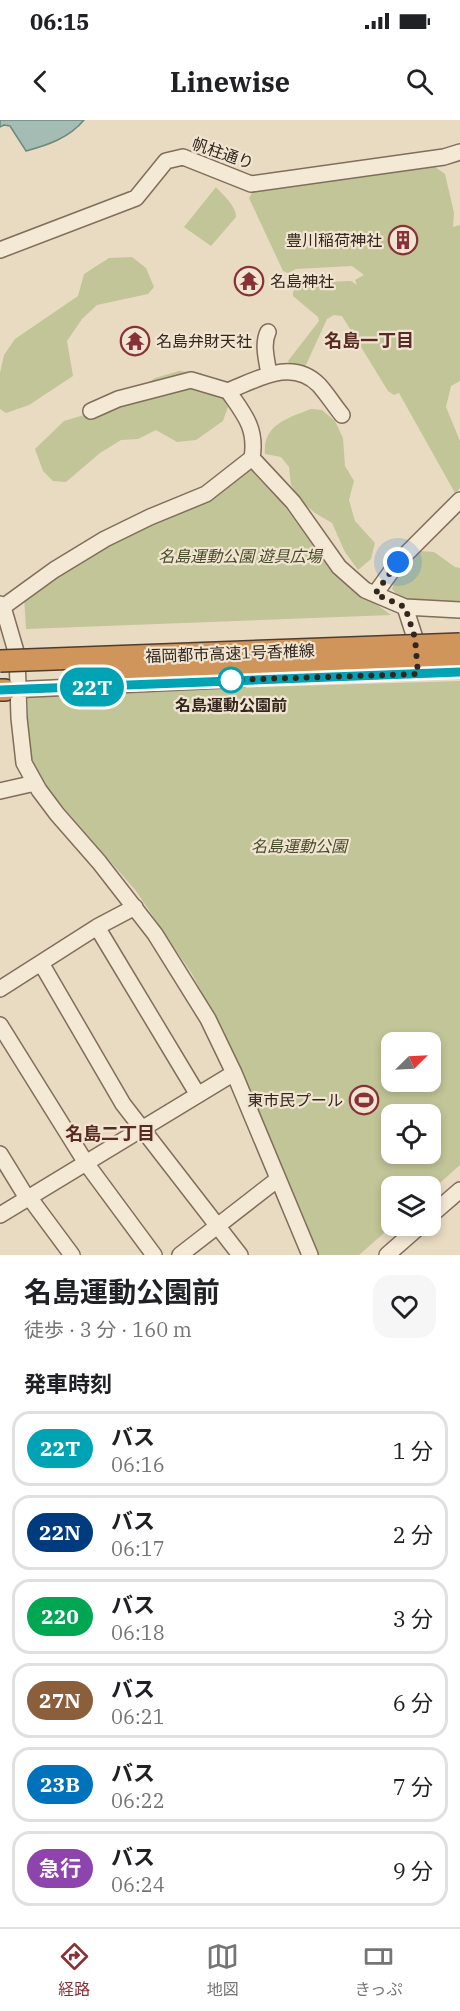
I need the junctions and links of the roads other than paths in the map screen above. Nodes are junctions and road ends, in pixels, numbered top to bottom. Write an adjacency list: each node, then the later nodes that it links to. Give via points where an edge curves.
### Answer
1 (460, 152): 2 (street, 帆柱通り, via 444,158 251,184 183,157 166,161 136,198)
2 (0, 250)
3 (268, 332): 4 (street)
4 (269, 374): 5 (street); 7 (street, via 298,372 313,379)
5 (228, 392): 6 (street, via 191,380 118,399); 8 (street, via 252,430)
6 (91, 411)
7 (342, 415)
8 (252, 458): 10 (street, via 293,502 339,567); 11 (street, via 206,494 105,539)
9 (460, 500): 10 (street, via 398,562)
10 (375, 594): 12 (street)
11 (2, 605): 18 (street)
12 (405, 607): 13 (street); 15 (street)
13 (460, 610)
14 (460, 636): 15 (street)
15 (415, 638): 18 (street, via 196,652); 21 (street)
16 (460, 644): 18 (highway, 福岡都市高速1号香椎線, bridge)
17 (0, 655): 18 (street)
18 (8, 658): 22 (street)
19 (460, 664): 22 (highway, 福岡都市高速1号香椎線, bridge)
20 (460, 672): 21 (street)
21 (418, 674): 22 (street)
22 (4, 686): 23 (street, via 24,763)
23 (35, 783): 24 (street); 25 (street)
24 (0, 791)
25 (135, 907): 26 (street); 30 (street, via 208,1019)
26 (97, 927): 27 (street); 31 (street)
27 (41, 963): 28 (street); 32 (street, via 123,1104)
28 (0, 989)
29 (0, 1025): 34 (street)
30 (234, 1073): 31 (street); 35 (street)
31 (198, 1095): 32 (street)
32 (142, 1129): 34 (street); 40 (street)
33 (0, 1154): 37 (street)
34 (86, 1163): 37 (street); 43 (street)
35 (278, 1179): 40 (street); 46 (street)
36 (460, 1190): 38 (street)
37 (28, 1198): 39 (street); 42 (street)
38 (441, 1206)
39 (0, 1215)
40 (218, 1226): 44 (street); 45 (street)
41 (409, 1236): 47 (street)
42 (72, 1255)
43 (154, 1255)
44 (180, 1255)
45 (240, 1255)
46 (309, 1255)
47 (387, 1255)

